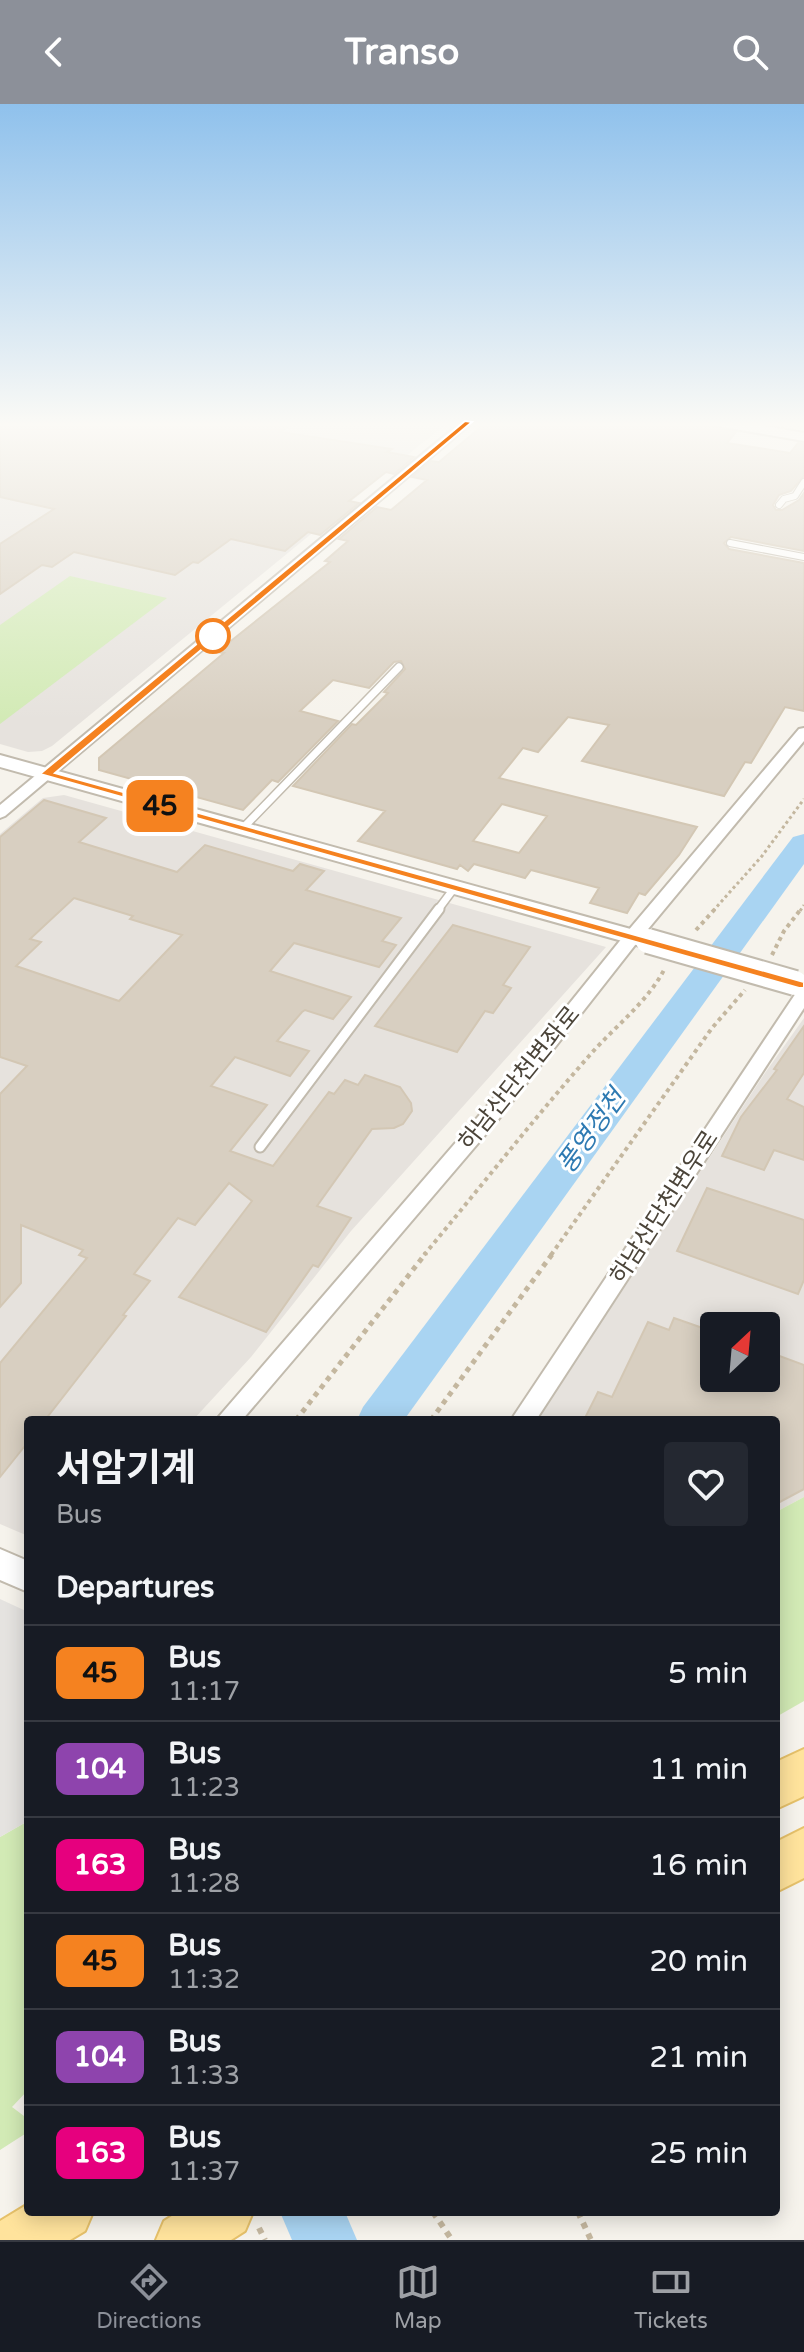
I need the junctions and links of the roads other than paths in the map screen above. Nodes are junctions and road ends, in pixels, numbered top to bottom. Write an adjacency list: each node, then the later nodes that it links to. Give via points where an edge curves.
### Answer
1 (348, 522): 7 (street)
2 (730, 543): 3 (lane)
3 (804, 557)
4 (399, 667): 9 (lane)
5 (804, 732): 11 (street, 하남산단천변좌로)
6 (0, 761): 7 (street)
7 (46, 774): 8 (street); 9 (street)
8 (0, 813)
9 (242, 829): 10 (street)
10 (455, 887): 11 (street); 13 (lane)
11 (640, 938): 12 (street, bridge); 14 (street, 하남산단천변좌로)
12 (801, 987): 15 (street, 하남산단천변우로)
13 (260, 1147)
14 (231, 1416)
15 (526, 1416)
16 (0, 1564): 17 (street)
17 (24, 1575)
18 (804, 1771): 19 (main road)
19 (780, 1785)
20 (804, 1851): 21 (main road)
21 (780, 1866)
22 (59, 2216): 24 (main road)
23 (220, 2216): 25 (main road)
24 (19, 2240)
25 (183, 2240)

